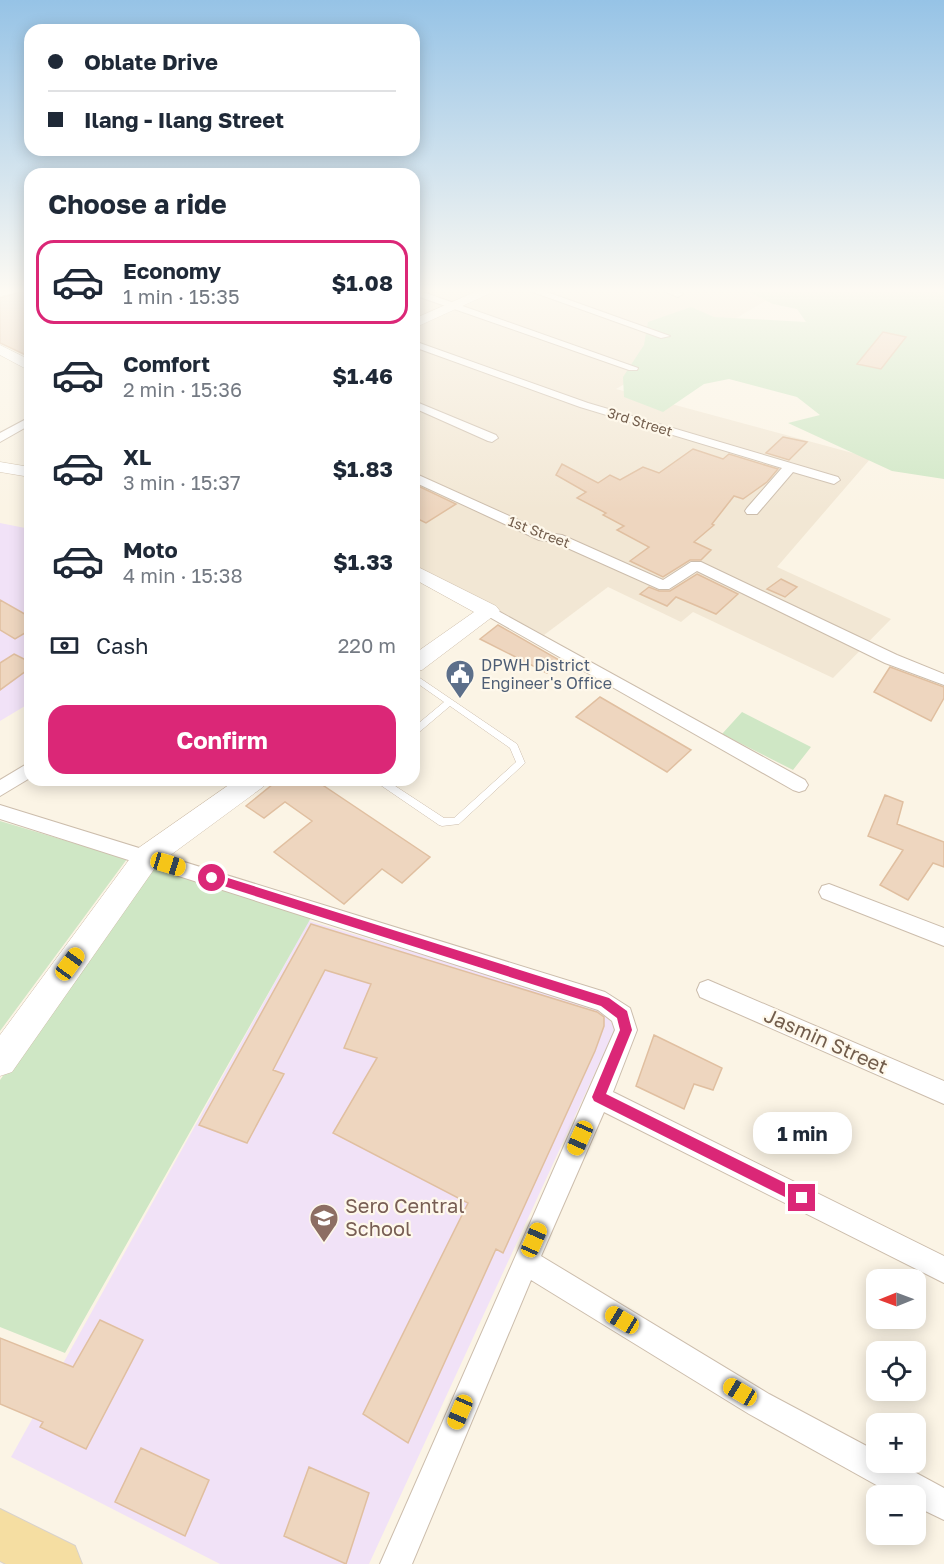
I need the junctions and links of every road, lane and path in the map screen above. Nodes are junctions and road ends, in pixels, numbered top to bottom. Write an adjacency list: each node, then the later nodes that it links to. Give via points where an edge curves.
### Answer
1 (470, 364): 9 (street, 3rd Street, via 584,405)
2 (621, 364): 3 (street)
3 (633, 368)
4 (420, 407): 7 (street)
5 (24, 424): 6 (street)
6 (0, 438)
7 (492, 438)
8 (0, 467): 10 (main road)
9 (790, 467): 12 (street, 3rd Street); 13 (street)
10 (24, 471)
11 (420, 480): 17 (street, 1st Street, via 664,586 696,565 891,660)
12 (834, 480)
13 (752, 511)
14 (420, 574): 15 (main road)
15 (489, 611): 16 (main road); 22 (street)
16 (420, 661)
17 (944, 680)
18 (420, 681): 19 (lane)
19 (449, 702): 20 (lane); 24 (lane, via 514,746 521,763 456,821 442,822)
20 (420, 727)
21 (24, 774): 25 (street)
22 (799, 785)
23 (246, 786): 27 (main road)
24 (388, 786)
25 (0, 789)
26 (0, 812): 27 (street)
27 (147, 857): 31 (main road, via 14,1034); 33 (street, via 605,1002 622,1015 626,1030)
28 (829, 892): 29 (street)
29 (944, 938)
30 (708, 990): 32 (street, Jasmin Street)
31 (0, 1061)
32 (944, 1093)
33 (599, 1097): 34 (street); 35 (street)
34 (525, 1261): 36 (street, via 759,1404); 39 (street)
35 (944, 1270)
36 (944, 1505)
37 (0, 1534): 38 (main road)
38 (57, 1564)
39 (396, 1564)

